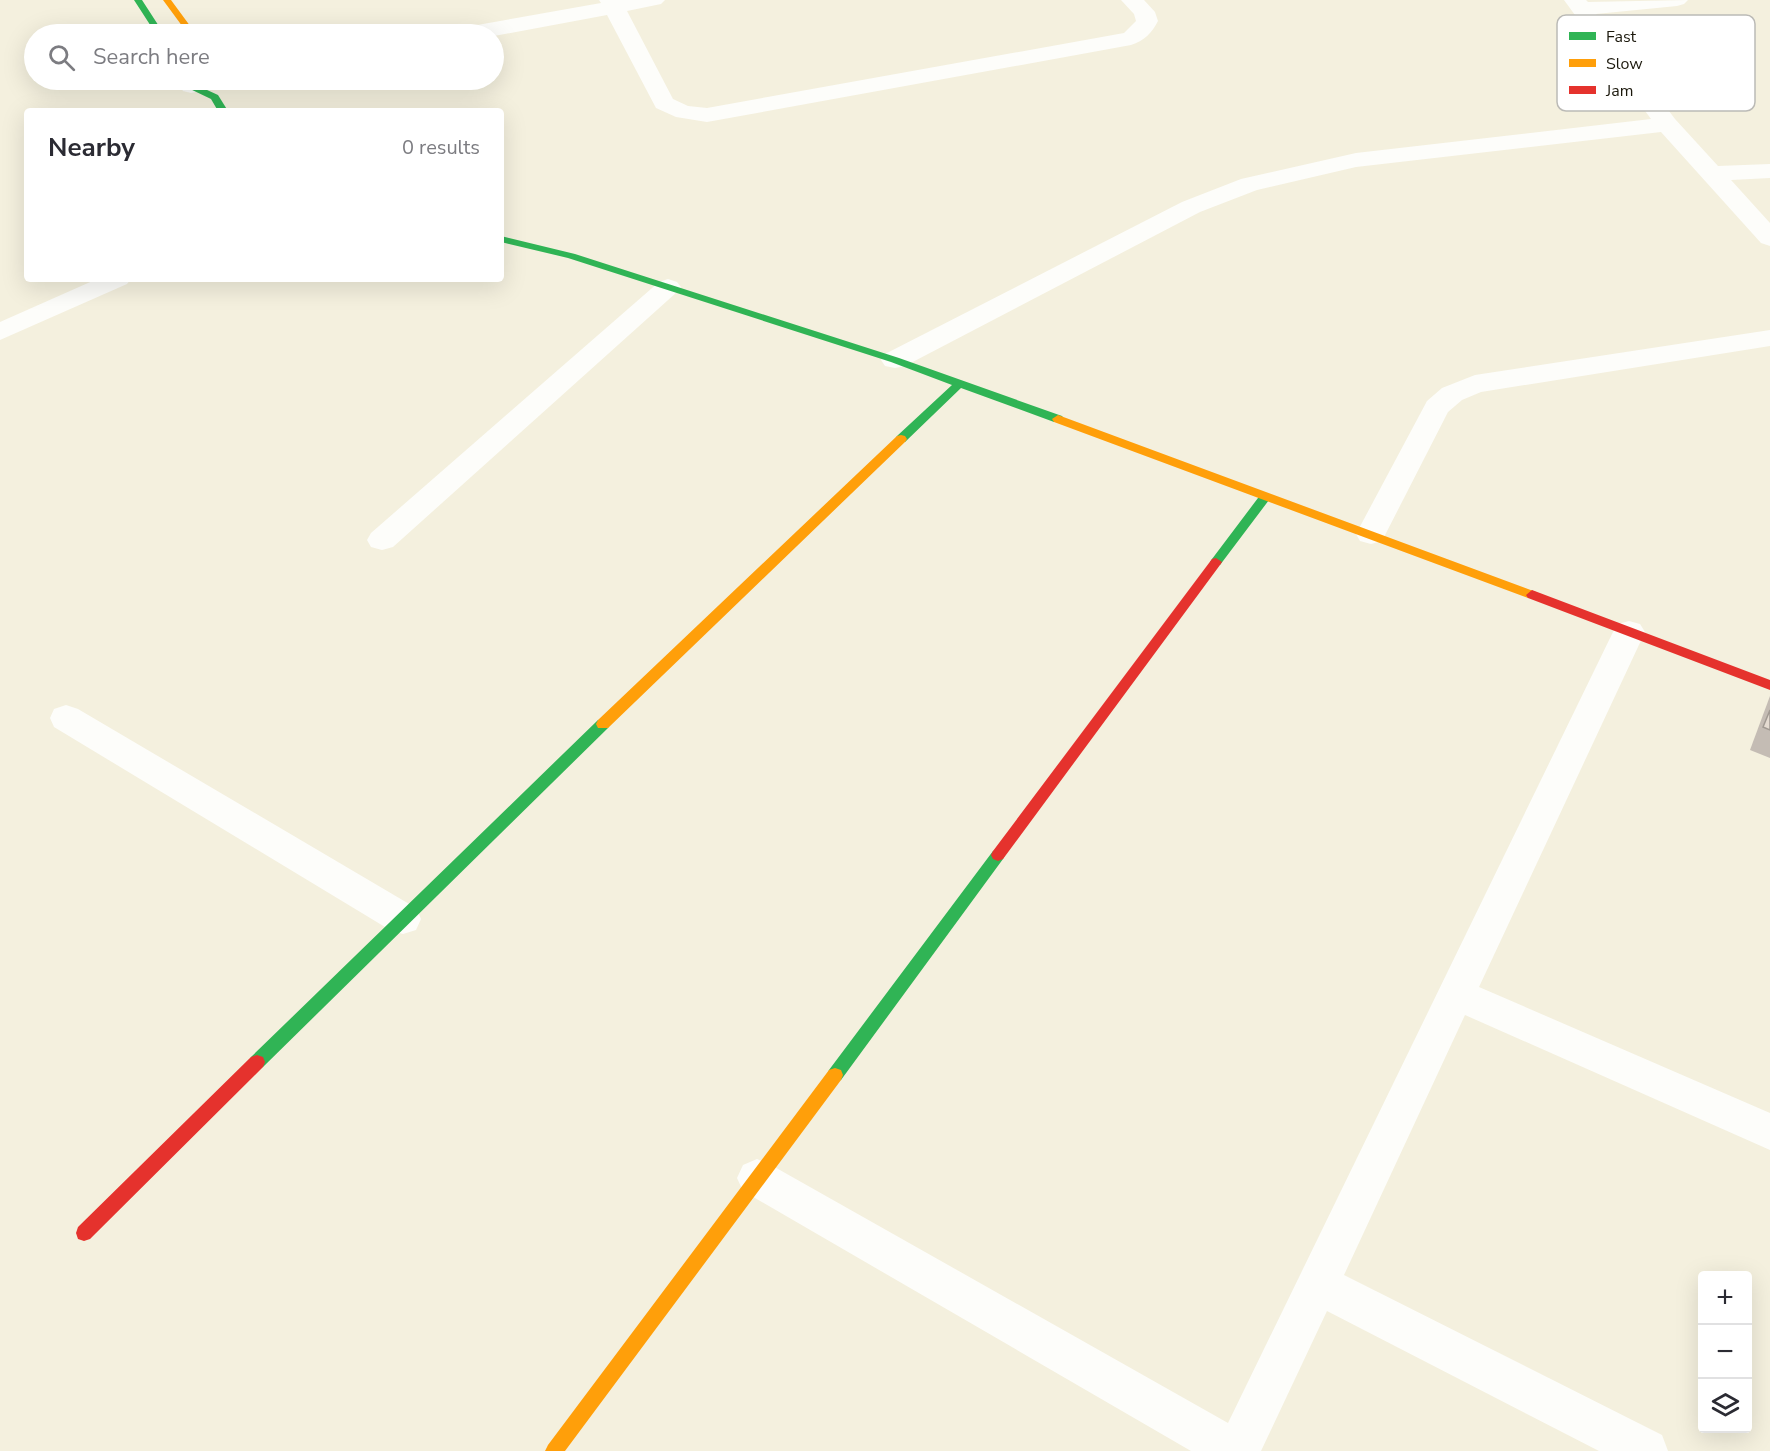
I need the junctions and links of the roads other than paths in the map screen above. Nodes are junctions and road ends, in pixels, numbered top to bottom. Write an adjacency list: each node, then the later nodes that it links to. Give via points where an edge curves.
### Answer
1 (138, 0): 8 (street)
2 (167, 0): 9 (street)
3 (654, 0): 6 (street)
4 (1132, 0): 6 (street, via 1147,21 1131,38 706,114 686,114 664,103)
5 (1677, 0): 7 (street)
6 (612, 4): 10 (street)
7 (1580, 5)
8 (154, 24)
9 (185, 24)
10 (504, 26)
11 (221, 90): 12 (street)
12 (223, 108)
13 (1657, 111): 14 (street)
14 (1667, 124): 16 (street); 23 (street, via 1356,160 1250,183 1191,207)
15 (1770, 171): 16 (street)
16 (1712, 174): 17 (street)
17 (1770, 238)
18 (504, 240): 20 (street)
19 (111, 282): 21 (street)
20 (668, 287): 23 (street); 27 (street)
21 (0, 332)
22 (1770, 338): 26 (street, via 1475,384 1452,394 1437,407)
23 (895, 360): 24 (street)
24 (959, 384): 25 (street); 31 (street)
25 (1265, 497): 26 (street); 34 (street)
26 (1371, 534): 28 (street)
27 (382, 540)
28 (1629, 632): 29 (street); 32 (street)
29 (1770, 685)
30 (66, 718): 31 (street)
31 (403, 919): 35 (street)
32 (1456, 994): 33 (street); 36 (street)
33 (1770, 1132)
34 (757, 1178): 37 (street); 38 (street)
35 (84, 1233)
36 (1317, 1284): 38 (street); 39 (street)
37 (554, 1451)
38 (1236, 1451)
39 (1646, 1451)

